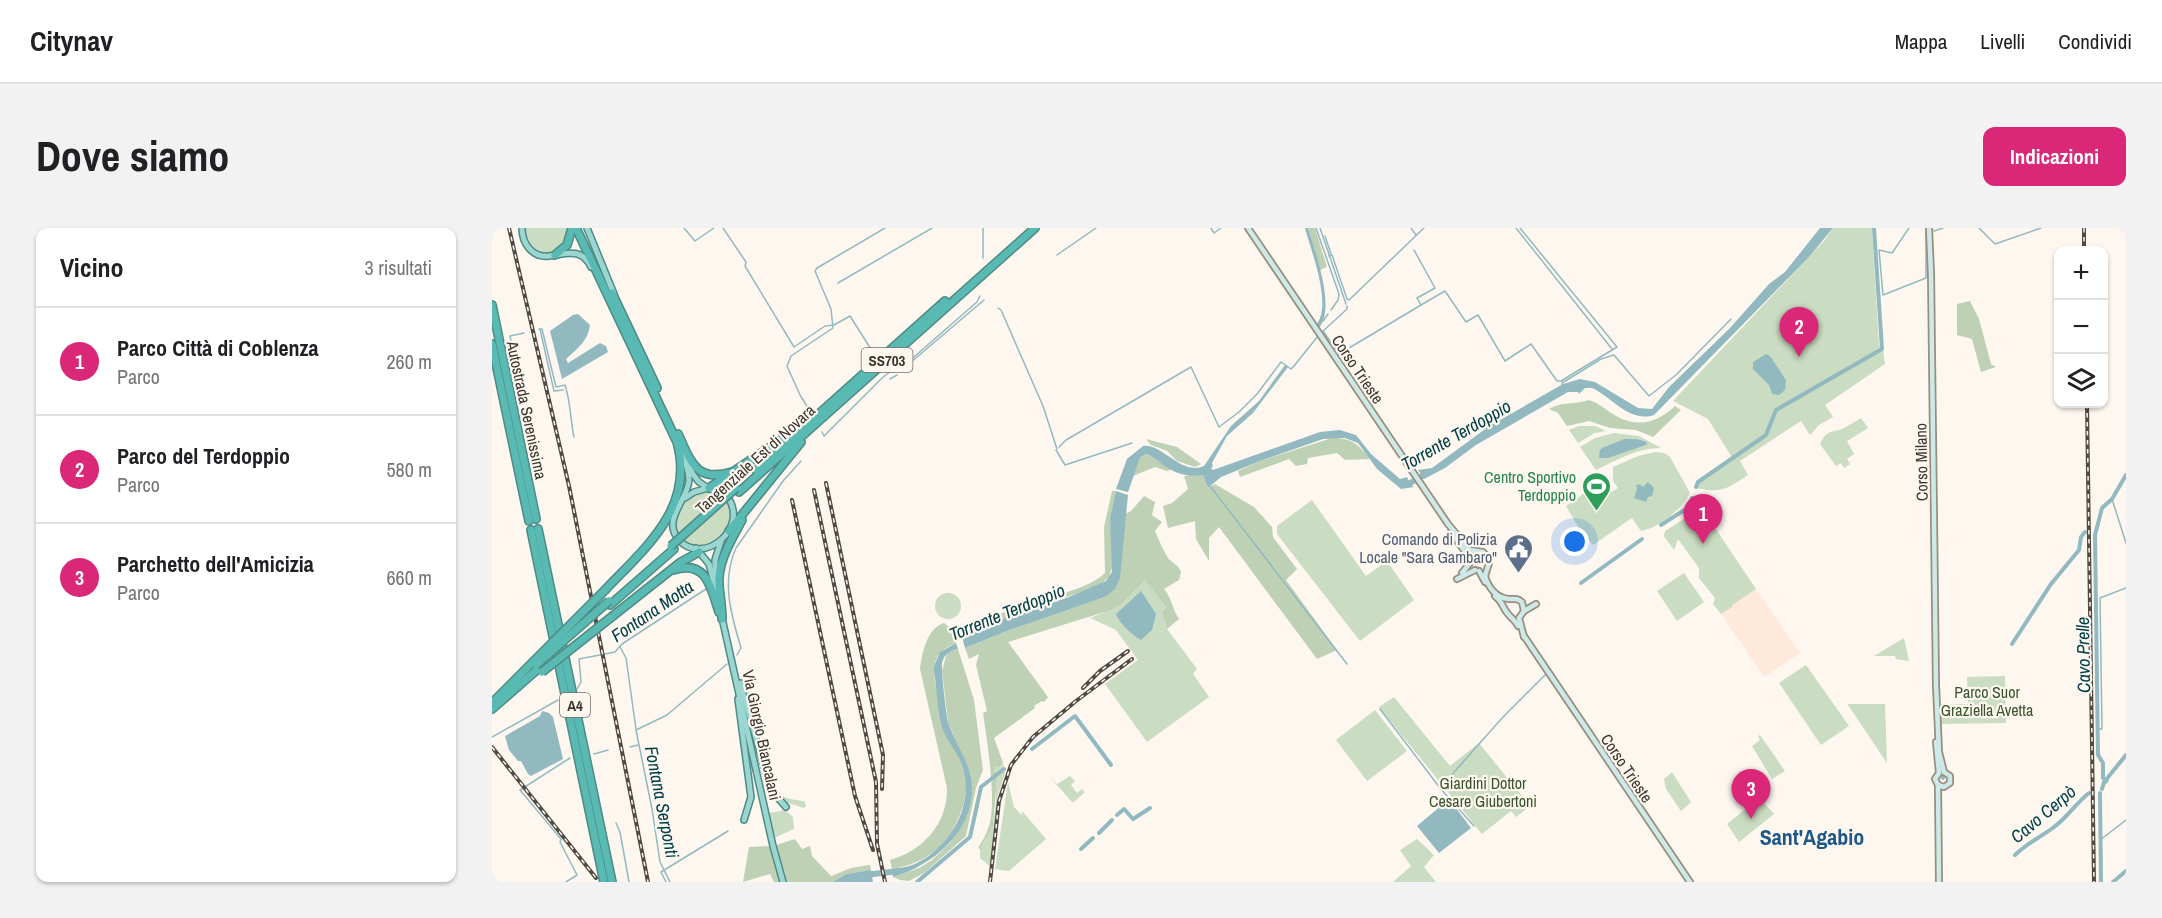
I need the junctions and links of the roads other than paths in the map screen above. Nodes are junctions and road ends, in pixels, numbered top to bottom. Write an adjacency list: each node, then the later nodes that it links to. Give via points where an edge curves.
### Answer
1 (522, 228): 9 (main road, via 530,250 542,256)
2 (574, 228): 9 (highway, via 565,248); 10 (highway)
3 (581, 228): 10 (highway)
4 (587, 228): 10 (main road)
5 (1028, 228): 13 (highway, Tangenziale Est di Novara / SS703)
6 (1035, 228): 13 (highway, Tangenziale Est di Novara / SS703)
7 (1248, 228): 20 (main road, Corso Trieste)
8 (1930, 228): 41 (main road, Corso Milano)
9 (555, 255): 10 (main road, via 571,252 585,258)
10 (615, 304): 14 (highway)
11 (492, 305): 12 (highway, Autostrada Serenissima, via 532,520)
12 (492, 344)
13 (852, 387): 15 (highway, SS703, via 843,389 794,431); 18 (highway, SS703, via 850,396 802,440); 40 (highway, Tangenziale Est di Novara / SS703, bridge)
14 (679, 442): 15 (highway, via 702,472 717,476); 16 (main road, via 694,476); 17 (main road, via 689,475); 22 (highway, SS703, via 680,484)
15 (732, 472): 16 (highway, SS703)
16 (708, 488): 17 (main road); 21 (main road, via 722,492 732,504 734,514)
17 (683, 500): 19 (main road)
18 (752, 503): 21 (highway, SS703); 31 (highway, SS703, via 725,553)
19 (675, 512): 22 (highway, SS703); 24 (main road, via 673,527 677,538)
20 (1448, 524): 25 (main road, Corso Trieste, via 1468,548); 26 (main road, Corso Trieste)
21 (729, 531): 23 (main road)
22 (656, 536): 40 (highway, SS703, bridge)
23 (722, 539): 24 (main road); 31 (main road, Via Giorgio Biancalani, via 714,560)
24 (697, 550): 30 (highway, SS703); 31 (main road, Via Giorgio Biancalani, via 709,564)
25 (1478, 552): 26 (main road); 28 (main road, via 1488,558)
26 (1471, 556): 27 (main road)
27 (1470, 564): 29 (main road); 29 (main road, via 1457,579)
28 (1487, 568): 29 (main road); 32 (main road, via 1486,579 1496,594)
29 (1477, 570): 34 (main road)
30 (668, 572): 31 (highway, via 691,568); 40 (highway, SS703, bridge, via 614,615)
31 (715, 583): 37 (highway); 37 (main road, Via Giorgio Biancalani)
32 (1511, 599): 33 (main road); 34 (main road)
33 (1522, 602): 35 (main road); 35 (main road, via 1536,604)
34 (1506, 608): 36 (main road)
35 (1522, 613): 36 (main road); 38 (main road, Corso Trieste)
36 (1512, 617): 38 (main road, Corso Trieste)
37 (722, 619): 39 (main road, Via Giorgio Biancalani)
38 (1524, 637): 54 (main road, Corso Trieste)
39 (731, 656): 48 (main road, via 769,784); 50 (main road, via 751,797); 53 (main road, Via Giorgio Biancalani)
40 (537, 667): 43 (highway, Tangenziale Est di Novara / SS703)
41 (1936, 685): 42 (main road, Corso Milano); 44 (main road, Corso Milano)
42 (1935, 701): 44 (main road); 45 (main road, Corso Milano)
43 (492, 706)
44 (1940, 752): 45 (main road, Corso Milano)
45 (1940, 766): 46 (main road)
46 (1941, 772): 47 (main road, via 1935,779); 47 (main road, via 1949,775 1951,781)
47 (1941, 786): 49 (main road); 49 (main road)
48 (786, 807)
49 (1938, 807): 55 (main road)
50 (744, 820)
51 (604, 882): 52 (highway, A4, via 535,529)
52 (612, 882)
53 (783, 882)
54 (1690, 882)
55 (1939, 882)

